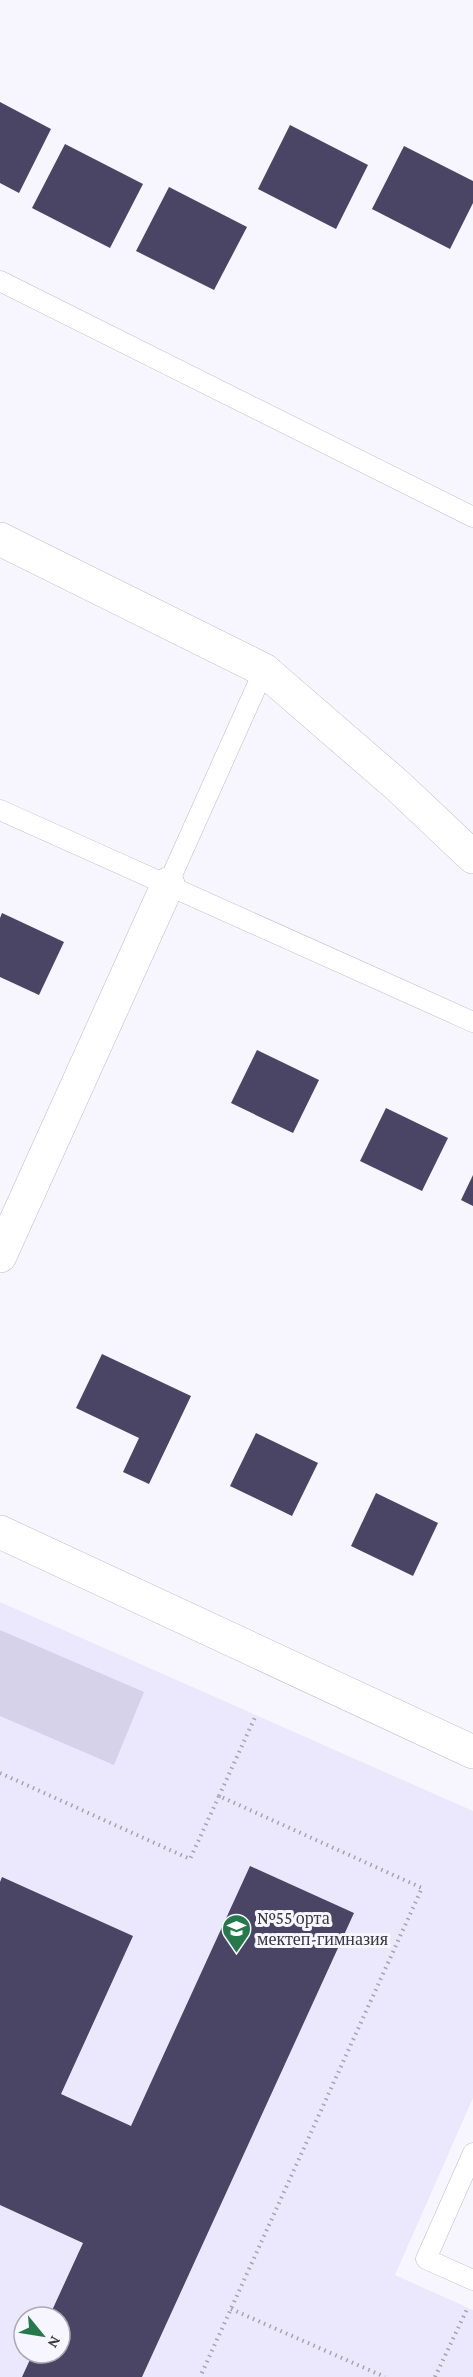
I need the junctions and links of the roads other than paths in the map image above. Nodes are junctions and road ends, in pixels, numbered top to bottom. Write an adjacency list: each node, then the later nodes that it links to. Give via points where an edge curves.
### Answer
1 (0, 281): 2 (lane)
2 (473, 517)
3 (0, 539): 4 (street)
4 (264, 670): 6 (street); 7 (lane)
5 (0, 810): 7 (lane)
6 (473, 857)
7 (168, 884): 8 (lane); 9 (street)
8 (473, 1022)
9 (0, 1256)
10 (0, 1532): 11 (street)
11 (473, 1752)
12 (473, 2153): 13 (lane, via 426,2259)
13 (473, 2280)

